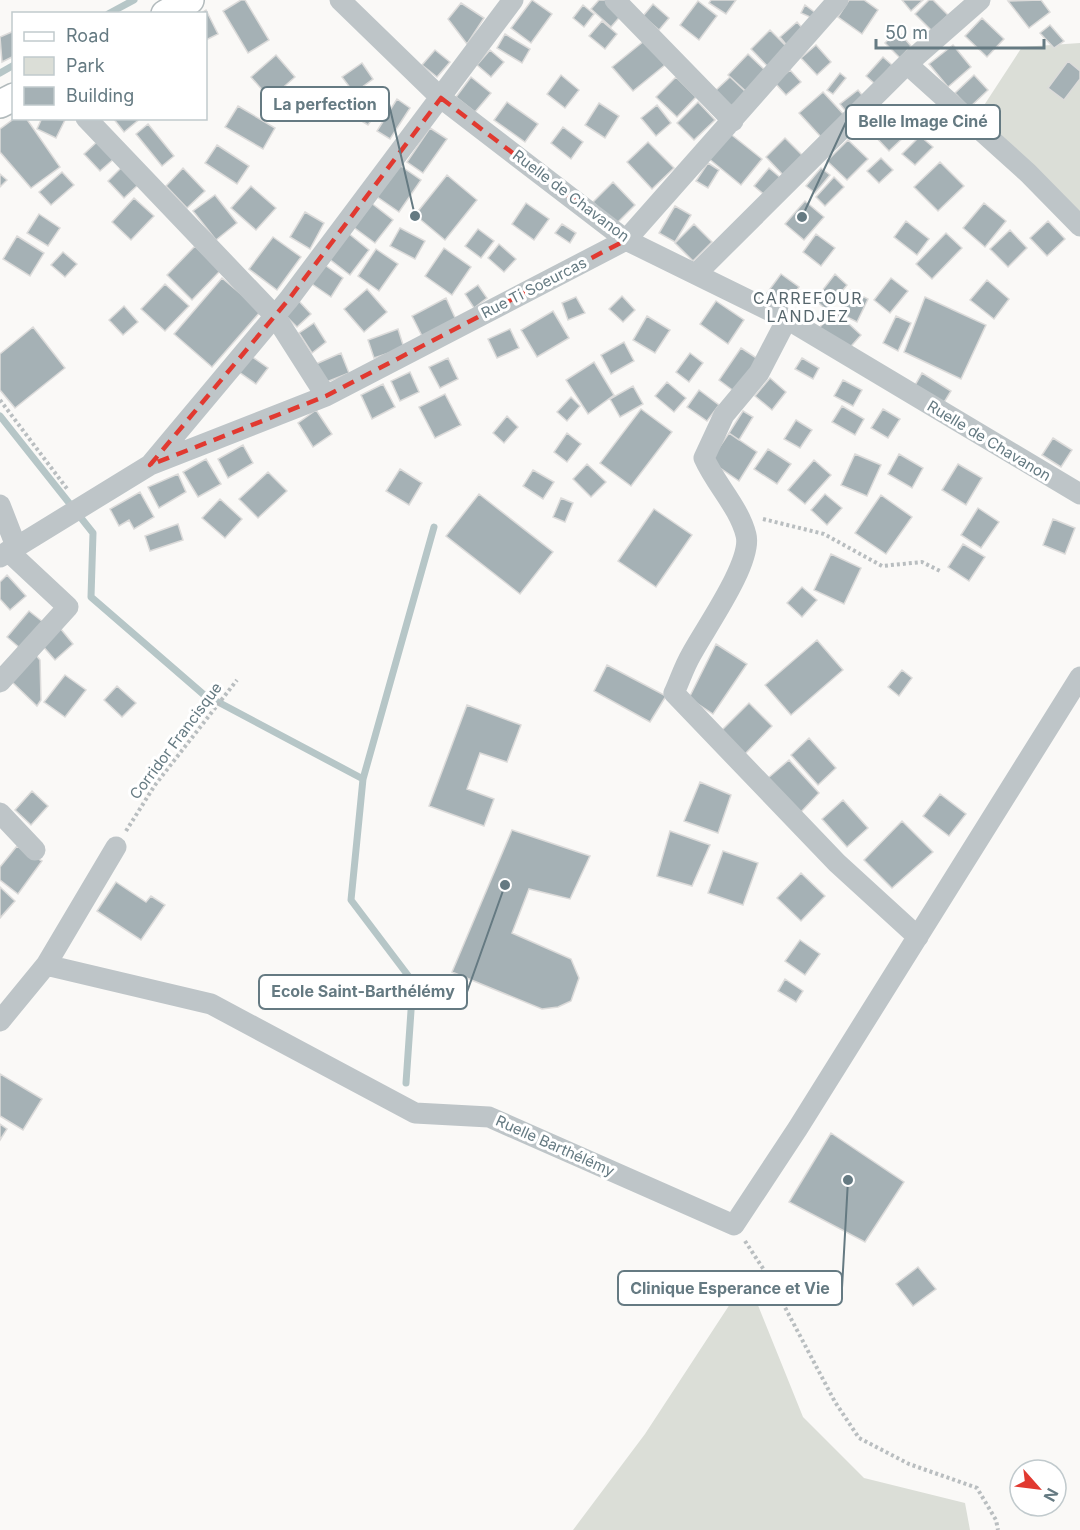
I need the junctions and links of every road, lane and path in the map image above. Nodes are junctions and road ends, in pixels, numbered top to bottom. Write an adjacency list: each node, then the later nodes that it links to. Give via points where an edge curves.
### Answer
1 (190, 0): 7 (main road)
2 (340, 0): 9 (street, Ruelle de Chavanon)
3 (513, 0): 9 (street)
4 (615, 0): 11 (street)
5 (838, 0): 11 (street, Rue Ti Soeurcas)
6 (980, 0): 8 (street)
7 (169, 12)
8 (907, 64): 12 (street, via 1028,173); 14 (street)
9 (441, 98): 13 (street, Ruelle de Chavanon); 15 (street)
10 (88, 120): 15 (street)
11 (733, 121): 13 (street, Rue Ti Soeurcas)
12 (1080, 226)
13 (626, 240): 14 (street, Ruelle de Chavanon); 17 (street, Rue Ti Soeurcas)
14 (698, 273): 16 (street, Ruelle de Chavanon)
15 (275, 316): 17 (street); 19 (street)
16 (787, 319): 20 (street, Ruelle de Chavanon); 23 (street, via 759,373 724,415 704,458 713,479)
17 (326, 396): 19 (street, Rue Ti Soeurcas)
18 (0, 400): 21 (path)
19 (150, 465): 24 (street)
20 (1080, 494)
21 (72, 495)
22 (0, 505): 24 (street)
23 (741, 520): 25 (path, via 765,519 824,534 882,566 922,562); 32 (street, via 747,538 729,593 690,656 674,693 837,863)
24 (7, 552): 28 (street, via 68,607)
25 (942, 572)
26 (1080, 677): 32 (street)
27 (237, 680): 30 (path, Corridor Francisque, via 155,784)
28 (0, 682)
29 (0, 813): 31 (street)
30 (116, 847): 33 (street)
31 (35, 850)
32 (918, 937): 35 (street)
33 (46, 965): 34 (street); 35 (street, Ruelle Barthélémy, via 211,1004 415,1113 489,1117)
34 (0, 1021)
35 (734, 1224): 36 (path, via 770,1279 835,1402 859,1438 909,1464 977,1488)
36 (998, 1530)

